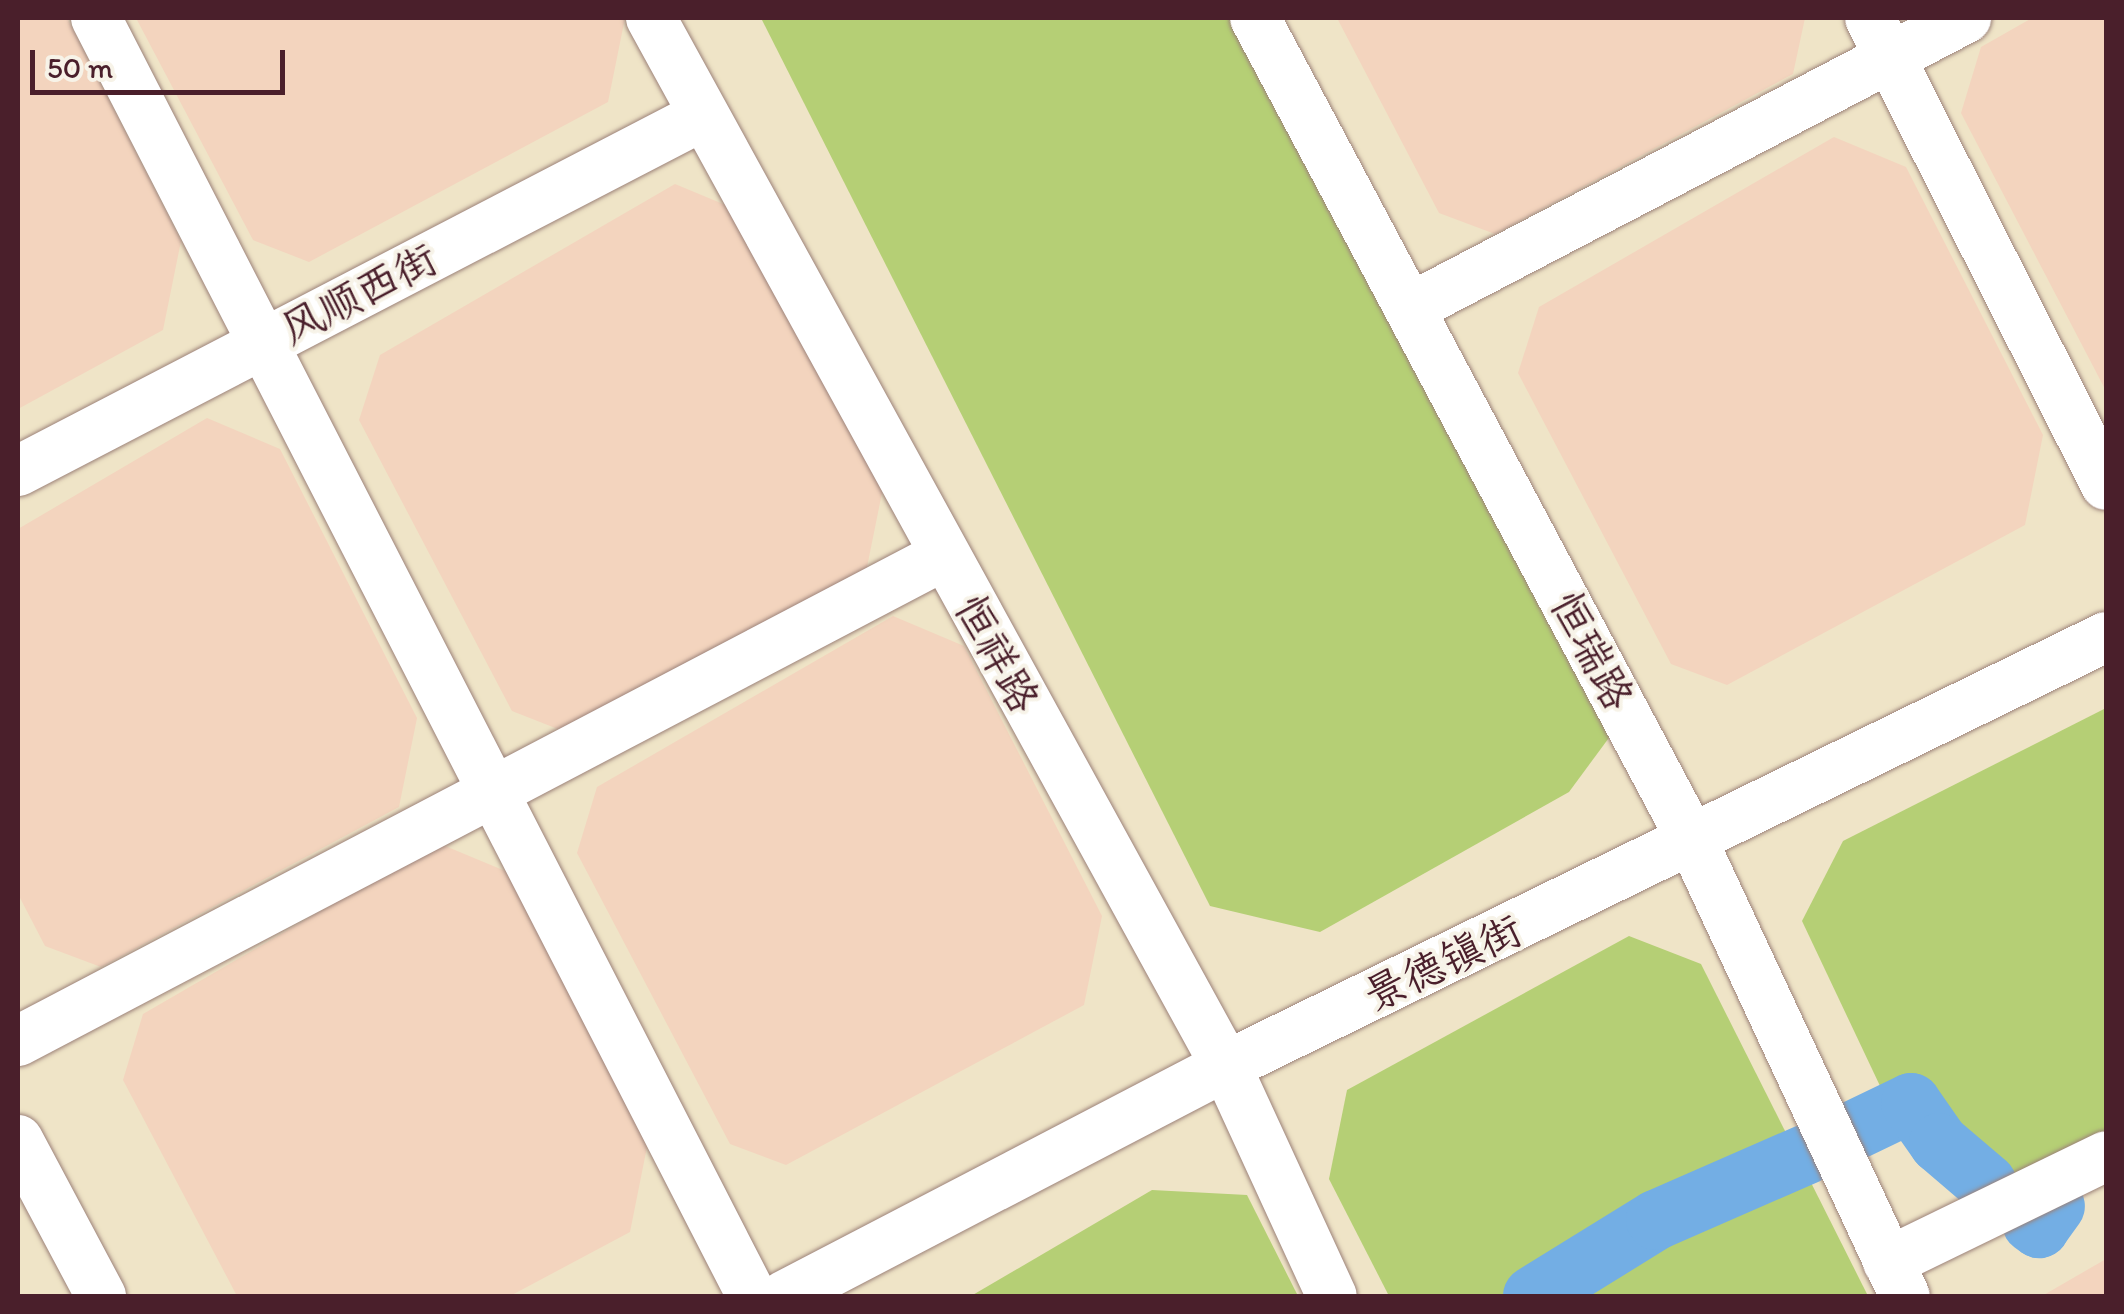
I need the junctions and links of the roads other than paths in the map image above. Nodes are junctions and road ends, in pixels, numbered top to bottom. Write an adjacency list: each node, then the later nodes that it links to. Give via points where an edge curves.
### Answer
1 (96, 18): 8 (street)
2 (651, 18): 6 (street, 恒祥路)
3 (1255, 18): 7 (street, 恒瑞路)
4 (1966, 18): 5 (street)
5 (1880, 37): 7 (street); 10 (street)
6 (700, 117): 8 (street, 风顺西街); 11 (street, 恒祥路)
7 (1412, 307): 14 (street, 恒瑞路)
8 (263, 344): 9 (street, 风顺西街); 13 (street)
9 (18, 470)
10 (2106, 485)
11 (943, 556): 13 (street); 16 (street, 恒祥路)
12 (2106, 637): 14 (street, 景德镇街)
13 (493, 792): 15 (street); 21 (street)
14 (1694, 844): 16 (street, 景德镇街); 19 (street, 恒瑞路)
15 (18, 1041)
16 (1226, 1066): 22 (street, 景德镇街); 23 (street, 恒祥路)
17 (18, 1140): 20 (street)
18 (2106, 1156): 19 (street)
19 (1896, 1279)
20 (101, 1296)
21 (752, 1296)
22 (784, 1296)
23 (1332, 1296)

